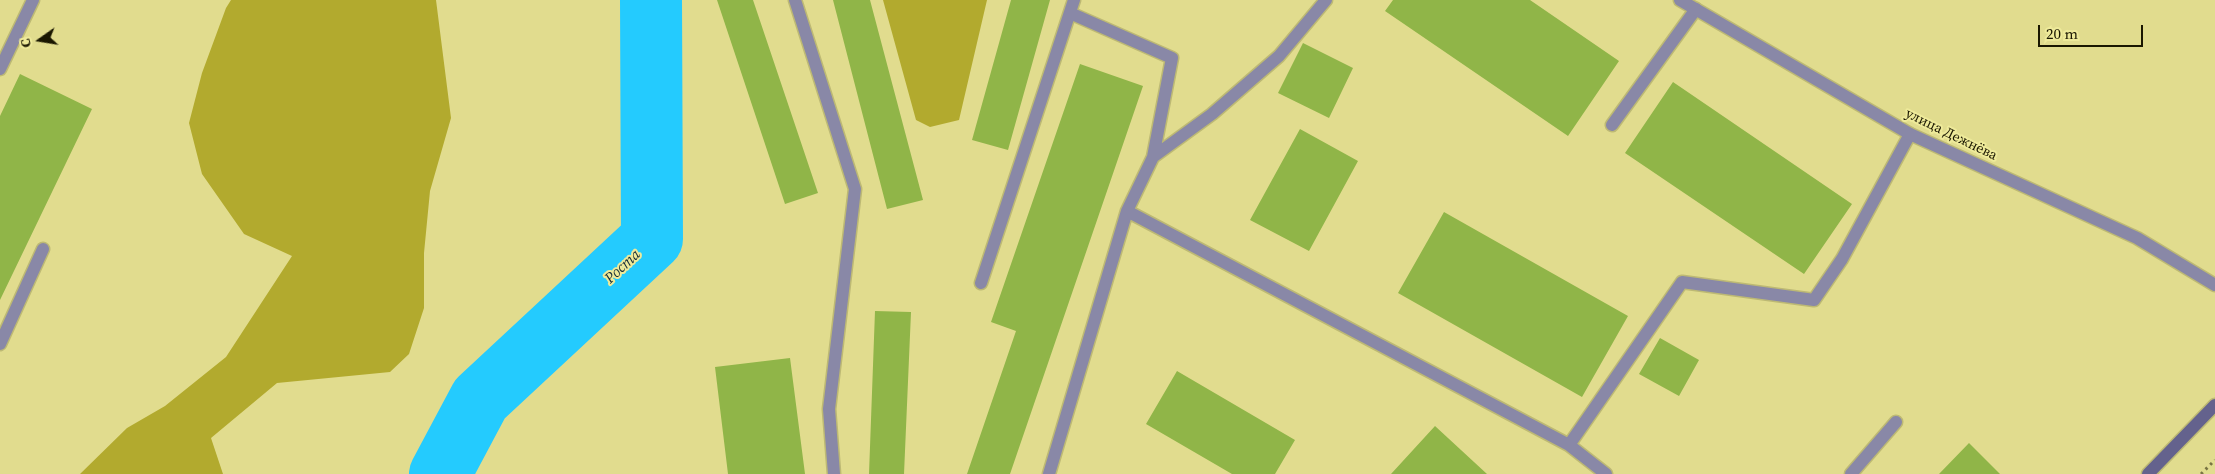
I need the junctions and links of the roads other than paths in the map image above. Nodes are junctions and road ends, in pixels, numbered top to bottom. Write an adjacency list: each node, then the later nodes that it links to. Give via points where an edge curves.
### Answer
1 (33, 0): 8 (street)
2 (795, 0): 20 (street, via 855,189 829,409)
3 (1074, 0): 7 (street)
4 (1326, 0): 11 (street, via 1279,56 1212,114)
5 (1680, 0): 6 (street, улица Дежнёва)
6 (1696, 9): 9 (street); 10 (street, улица Дежнёва)
7 (1070, 13): 11 (street, via 1172,58); 14 (street)
8 (0, 69)
9 (1612, 125)
10 (1910, 134): 15 (street, улица Дежнёва, via 2137,238); 19 (street, via 1842,259 1814,300 1682,282)
11 (1153, 157): 12 (street)
12 (1127, 211): 19 (street); 21 (street)
13 (43, 249): 16 (street)
14 (981, 283)
15 (2215, 285)
16 (0, 344)
17 (2215, 405): 24 (street)
18 (1896, 422): 23 (street)
19 (1569, 445): 22 (street)
20 (834, 474)
21 (1049, 474)
22 (1606, 474)
23 (1851, 474)
24 (2148, 474)

